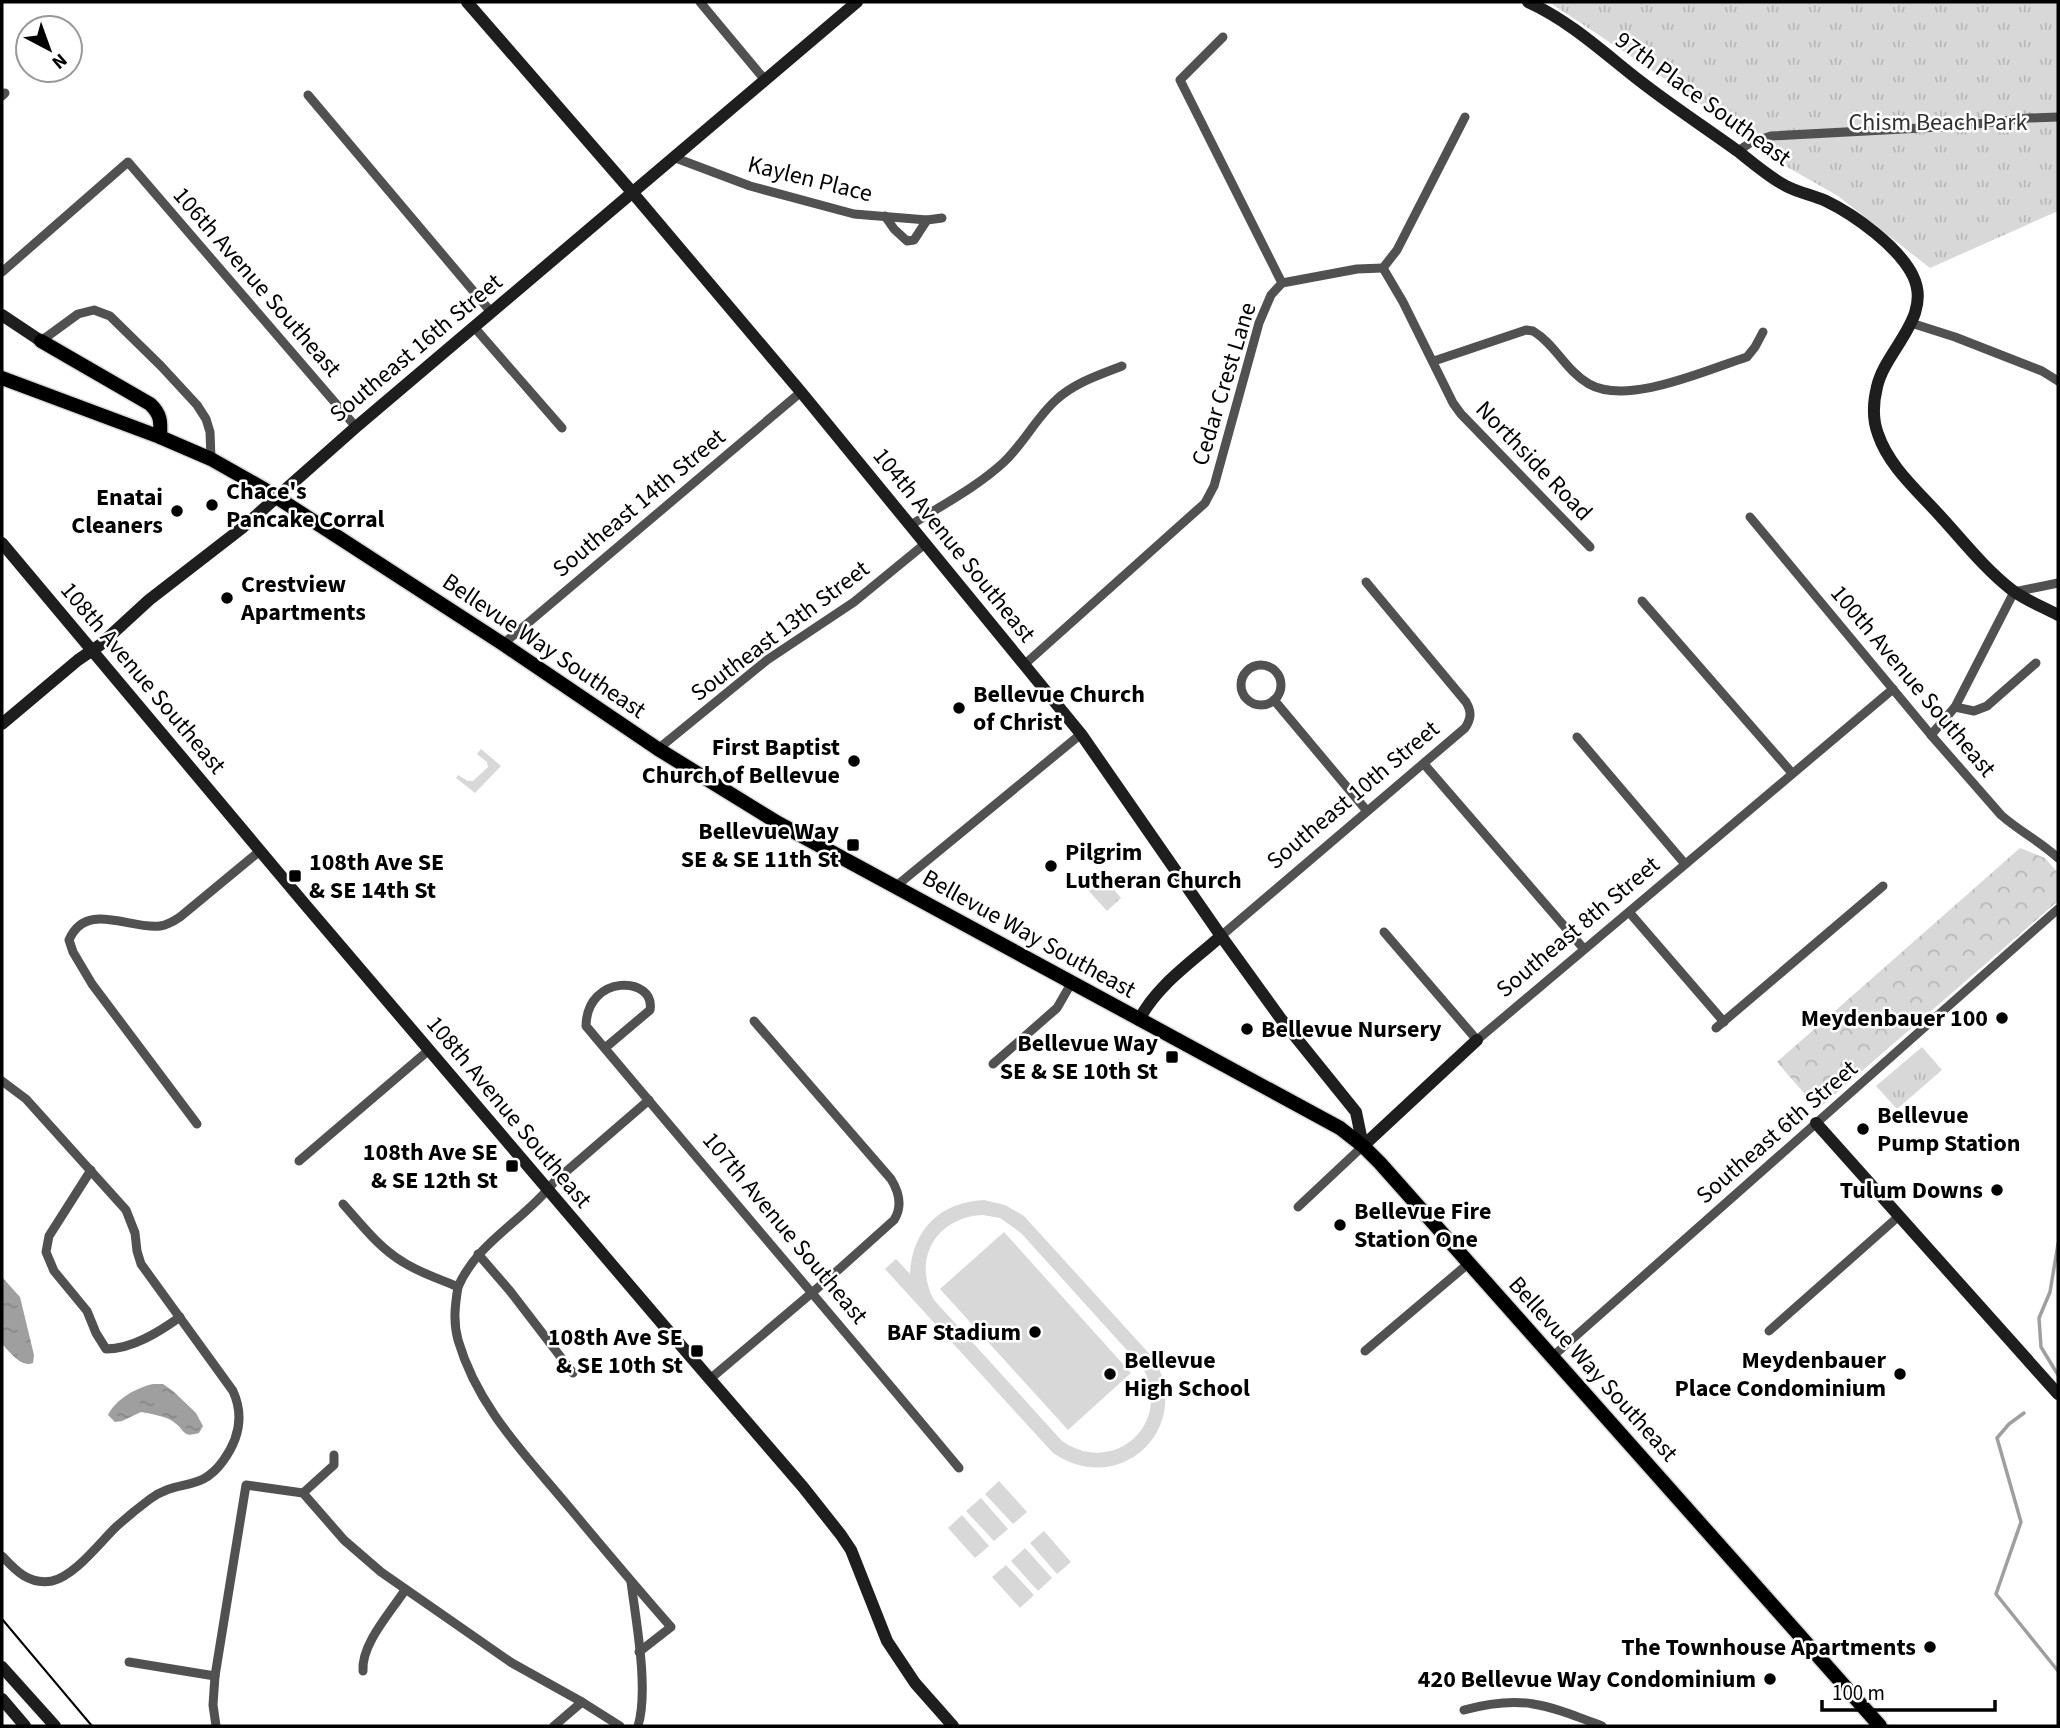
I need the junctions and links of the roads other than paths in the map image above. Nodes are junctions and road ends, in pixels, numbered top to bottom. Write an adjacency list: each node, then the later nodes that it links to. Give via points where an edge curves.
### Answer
1 (467, 2): 12 (street, 104th Avenue Southeast)
2 (700, 2): 6 (street)
3 (857, 2): 6 (street, Southeast 16th Street)
4 (1528, 2): 10 (street, 97th Place Southeast, via 1569,25)
5 (1223, 37): 18 (street, Cedar Crest Lane, via 1180,80)
6 (765, 80): 11 (street, Southeast 16th Street)
7 (308, 95): 19 (street)
8 (1465, 117): 16 (street, via 1397,250)
9 (2058, 117): 10 (street, via 1771,136)
10 (1738, 151): 21 (street, 97th Place Southeast, via 1786,186 1827,201 1855,219 1895,252 1907,265 1917,289)
11 (673, 157): 12 (street, Southeast 16th Street); 13 (street, Kaylen Place, via 750,186 854,214)
12 (632, 192): 19 (street, Southeast 16th Street); 31 (street, 104th Avenue Southeast)
13 (885, 216): 15 (street, Kaylen Place); 15 (street, via 907,241 914,240)
14 (942, 218): 15 (street, Kaylen Place)
15 (927, 220)
16 (1383, 268): 18 (street); 25 (street, Northside Road)
17 (2, 272): 32 (street, 106th Avenue Southeast, via 128,162)
18 (1282, 284): 50 (street, Cedar Crest Lane, via 1271,295 1259,323 1214,486 1205,503)
19 (491, 312): 22 (street, Southeast 16th Street)
20 (2, 315): 24 (street)
21 (1911, 323): 27 (street); 44 (street, via 1877,384 1873,418 1882,446)
22 (474, 327): 32 (street, Southeast 16th Street); 33 (street)
23 (1763, 332): 25 (street, via 1747,357 1634,391 1589,384 1534,331)
24 (41, 341): 34 (main road, via 150,404 161,421); 35 (street, via 78,314 94,310 110,316 197,405 210,432)
25 (1434, 361): 41 (street, Northside Road, via 1461,414)
26 (1122, 366): 38 (street, via 1066,391 991,473)
27 (2042, 370): 28 (street); 30 (street)
28 (2058, 372)
29 (2, 378): 34 (main road, Bellevue Way Southeast)
30 (2058, 382)
31 (801, 392): 38 (street, 104th Avenue Southeast); 47 (street, Southeast 14th Street)
32 (356, 426): 36 (street, Southeast 16th Street)
33 (562, 428)
34 (160, 437): 35 (main road, Bellevue Way Southeast)
35 (211, 459): 36 (main road, Bellevue Way Southeast)
36 (277, 497): 47 (main road, Bellevue Way Southeast); 48 (street, Southeast 16th Street)
37 (1750, 517): 51 (street, 100th Avenue Southeast)
38 (911, 526): 40 (street, 104th Avenue Southeast)
39 (2, 543): 48 (street, 108th Avenue Southeast)
40 (926, 543): 50 (street, 104th Avenue Southeast); 58 (street, Southeast 13th Street, via 854,602 767,660)
41 (1590, 547)
42 (1366, 582): 59 (street, Southeast 10th Street, via 1466,702 1471,716 1465,728)
43 (2058, 583): 44 (street)
44 (2014, 592): 46 (street); 53 (street)
45 (1642, 601): 60 (street)
46 (2058, 615)
47 (503, 644): 58 (main road, Bellevue Way Southeast)
48 (92, 650): 54 (street, Southeast 16th Street); 62 (street, 108th Avenue Southeast)
49 (2036, 663): 53 (street, via 1987,706 1974,711)
50 (1025, 664): 55 (street, 104th Avenue Southeast)
51 (1893, 689): 56 (street, 100th Avenue Southeast); 60 (street, Southeast 8th Street)
52 (1274, 700): 52 (street, via 1281,686 1276,671 1262,664 1247,670 1240,684 1245,699 1260,705); 61 (street)
53 (1955, 708): 56 (street)
54 (2, 724)
55 (1081, 734): 66 (street); 70 (street, 104th Avenue Southeast)
56 (1931, 735): 63 (street, 100th Avenue Southeast, via 2001,815)
57 (1577, 737): 64 (street)
58 (657, 749): 66 (main road, Bellevue Way Southeast)
59 (1423, 764): 61 (street, Southeast 10th Street); 71 (street)
60 (1792, 773): 64 (street, Southeast 8th Street)
61 (1367, 811): 70 (street, Southeast 10th Street)
62 (261, 850): 77 (street, 108th Avenue Southeast); 82 (street, via 163,926 97,919 77,927 69,940 92,984)
63 (2058, 858)
64 (1685, 864): 68 (street, Southeast 8th Street)
65 (1883, 886): 68 (street, via 1720,1025)
66 (895, 887): 72 (main road, Bellevue Way Southeast)
67 (2058, 909): 81 (street, Southeast 6th Street)
68 (1629, 912): 71 (street, Southeast 8th Street)
69 (1384, 932): 75 (street)
70 (1221, 936): 73 (street, Southeast 10th Street, via 1157,992); 83 (street, 104th Avenue Southeast, via 1356,1112)
71 (1584, 949): 75 (street, Southeast 8th Street)
72 (1072, 982): 73 (main road, Bellevue Way Southeast); 78 (street, via 1057,1007)
73 (1139, 1020): 83 (main road, Bellevue Way Southeast, via 1340,1128)
74 (754, 1021): 93 (street, via 891,1179 900,1203 894,1220)
75 (1477, 1040): 83 (street, Southeast 8th Street)
76 (605, 1048): 76 (street, 107th Avenue Southeast, via 586,1026 589,1008 606,990 626,984 635,987 649,1000 650,1010); 80 (street, 107th Avenue Southeast)
77 (429, 1050): 84 (street); 86 (street, 108th Avenue Southeast)
78 (993, 1064)
79 (2, 1081): 85 (street, via 26,1099)
80 (649, 1100): 86 (street); 93 (street, 107th Avenue Southeast)
81 (1816, 1123): 89 (street); 97 (street, Southeast 6th Street)
82 (197, 1124)
83 (1363, 1146): 88 (street, Southeast 8th Street); 91 (main road, Bellevue Way Southeast)
84 (299, 1161)
85 (91, 1170): 94 (street, via 126,1210 141,1264); 94 (street, via 49,1236 46,1252 54,1271 87,1311 106,1349 148,1338)
86 (548, 1190): 90 (street); 99 (street, 108th Avenue Southeast)
87 (343, 1204): 92 (street, via 400,1261)
88 (1298, 1208)
89 (1899, 1216): 95 (street); 100 (street)
90 (478, 1254): 92 (street); 98 (street)
91 (1469, 1263): 96 (street); 97 (main road, Bellevue Way Southeast)
92 (458, 1287): 105 (street, via 458,1339 488,1408)
93 (813, 1292): 99 (street); 102 (street, 107th Avenue Southeast)
94 (180, 1317): 104 (street, via 239,1406 238,1432 224,1460 205,1479 157,1493 54,1580 30,1579)
95 (1769, 1331)
96 (1365, 1351)
97 (1552, 1357): 123 (main road, Bellevue Way Southeast)
98 (573, 1374)
99 (710, 1379): 121 (street, 108th Avenue Southeast, via 841,1535 857,1562 887,1641 915,1683)
100 (2058, 1394)
101 (334, 1455): 103 (street, via 334,1465)
102 (959, 1468)
103 (303, 1493): 106 (street, via 344,1540); 111 (street, via 246,1485)
104 (2, 1556)
105 (631, 1581): 107 (street); 107 (street, via 671,1627)
106 (405, 1590): 110 (street, via 366,1649); 113 (street, via 512,1663)
107 (639, 1652): 120 (street)
108 (129, 1662): 111 (street)
109 (2, 1667): 116 (street)
110 (363, 1671)
111 (215, 1676): 117 (street)
112 (2, 1699): 115 (street)
113 (582, 1702): 118 (street); 119 (street)
114 (1464, 1710): 122 (street, via 1525,1702)
115 (25, 1726)
116 (55, 1726)
117 (216, 1726)
118 (554, 1726)
119 (620, 1726)
120 (638, 1726)
121 (953, 1726)
122 (1602, 1726)
123 (1880, 1726)

